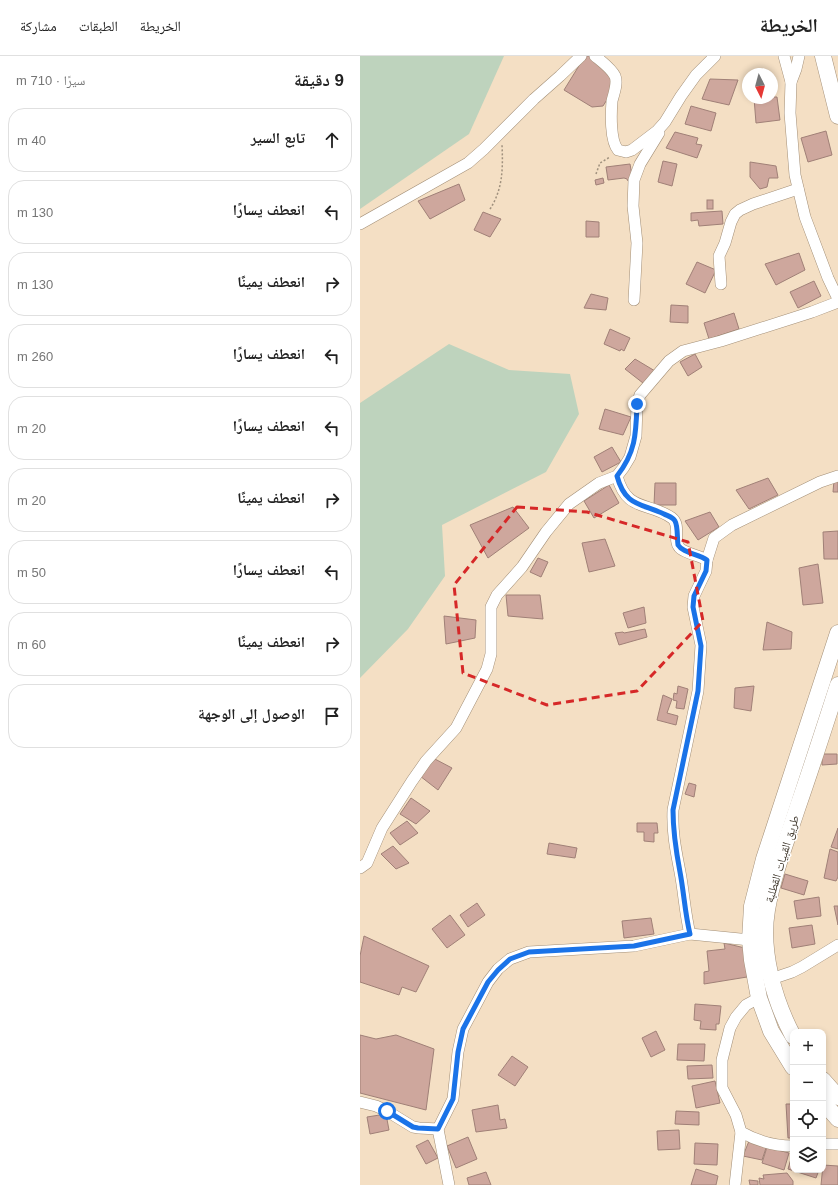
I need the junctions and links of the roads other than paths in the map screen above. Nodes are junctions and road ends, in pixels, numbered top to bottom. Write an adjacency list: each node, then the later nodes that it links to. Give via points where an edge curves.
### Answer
1 (581, 56): 11 (street, via 468,163)
2 (595, 56): 9 (street, via 613,73 616,80 612,103 613,142 616,149 626,152 637,148)
3 (715, 56): 9 (street, via 691,81)
4 (784, 56): 7 (street)
5 (799, 56): 7 (street)
6 (823, 56): 8 (main road)
7 (791, 82): 10 (street, via 791,133)
8 (838, 116)
9 (665, 122): 13 (street, via 640,164 634,180 633,206 637,243)
10 (798, 190): 12 (street, via 753,204 735,214 719,256); 14 (street, via 805,217)
11 (360, 224)
12 (721, 284)
13 (634, 300)
14 (838, 300): 15 (street, via 812,312 683,351 675,356 640,395 634,443 630,457)
15 (617, 476): 17 (street, via 622,491 629,499 673,519 681,549); 20 (street, via 599,484 569,504 522,567 497,595 491,608 491,654 484,674 456,728 426,761 412,781 382,828 367,863)
16 (838, 476): 17 (street, via 820,482 732,525 714,538)
17 (707, 560): 22 (street, via 706,571 694,596 693,607 701,646 698,691 673,810 675,847)
18 (838, 633): 21 (main road, via 764,859)
19 (838, 685): 21 (main road, طريق القبيات القطلبة)
20 (360, 868)
21 (763, 891): 23 (main road, via 752,906); 25 (main road, طريق القبيات القطلبة, via 767,912 767,961)
22 (690, 934): 23 (street); 34 (street, via 634,946 529,952 510,959 488,982 463,1029 453,1099)
23 (750, 940): 26 (main road, via 753,973)
24 (838, 945): 25 (street, via 797,969)
25 (771, 979): 27 (main road, طريق القبيات القطلبة)
26 (759, 998): 28 (main road, via 771,1031); 35 (street, via 746,1005 736,1017 730,1028 722,1060 722,1088 736,1115)
27 (790, 1030)
28 (792, 1065)
29 (826, 1083): 30 (main road)
30 (838, 1097)
31 (360, 1102): 34 (street, via 387,1111 413,1127)
32 (826, 1106): 33 (main road)
33 (838, 1120)
34 (438, 1129): 39 (street)
35 (741, 1132): 38 (street, via 772,1144); 40 (street)
36 (826, 1144): 37 (street)
37 (838, 1144)
38 (790, 1146)
39 (450, 1185)
40 (734, 1185)

